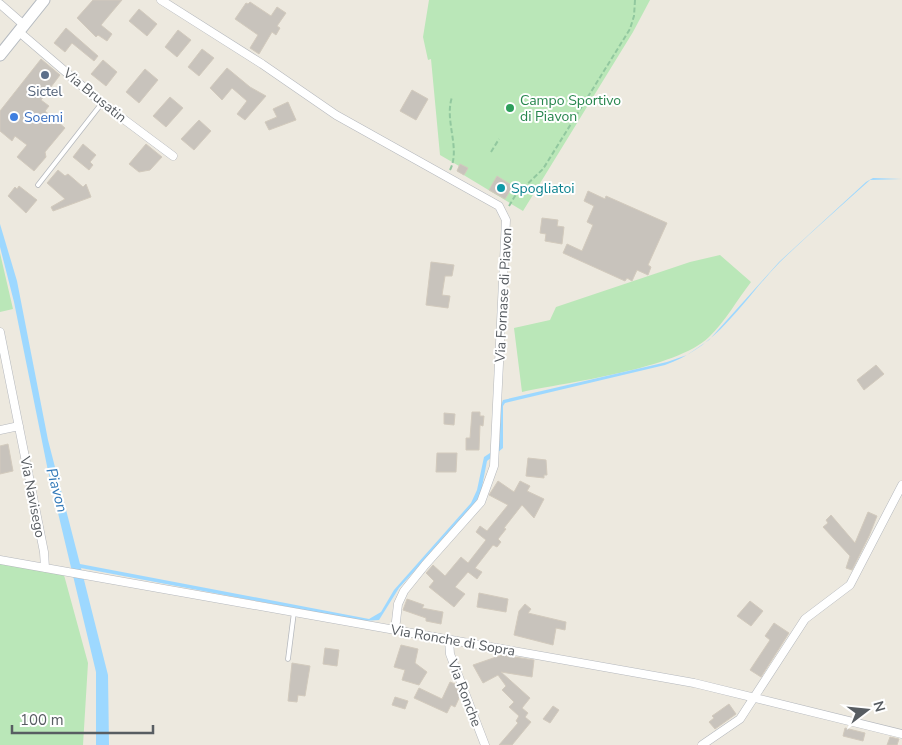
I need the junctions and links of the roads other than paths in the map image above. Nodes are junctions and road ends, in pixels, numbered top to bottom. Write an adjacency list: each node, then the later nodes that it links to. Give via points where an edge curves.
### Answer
1 (44, 0): 4 (main road)
2 (161, 0): 16 (street, Via Fornase di Piavon, via 336,115 502,209 506,220 494,466 481,502 404,592 398,604)
3 (0, 4): 4 (street, Via Brusatin)
4 (21, 28): 5 (main road); 6 (street, Via Brusatin)
5 (0, 54)
6 (102, 103): 7 (street, Via Brusatin); 8 (lane)
7 (173, 156)
8 (38, 185)
9 (0, 332): 10 (street, Via Navisego)
10 (19, 426): 11 (street); 14 (street, Via Navisego)
11 (0, 430)
12 (902, 485): 19 (street, via 850,585 805,619)
13 (0, 560): 14 (street, Via Ronche di Sopra)
14 (45, 568): 15 (street, Via Ronche di Sopra)
15 (294, 612): 16 (street, Via Ronche di Sopra); 18 (lane)
16 (395, 630): 17 (street, Via Ronche di Sopra)
17 (449, 640): 19 (street, Via Ronche di Sopra, via 694,682); 21 (street, Via Ronche, via 450,654)
18 (288, 659)
19 (754, 699): 20 (street, Via Ronche di Sopra); 22 (street, via 740,719)
20 (902, 734)
21 (485, 745)
22 (702, 745)

